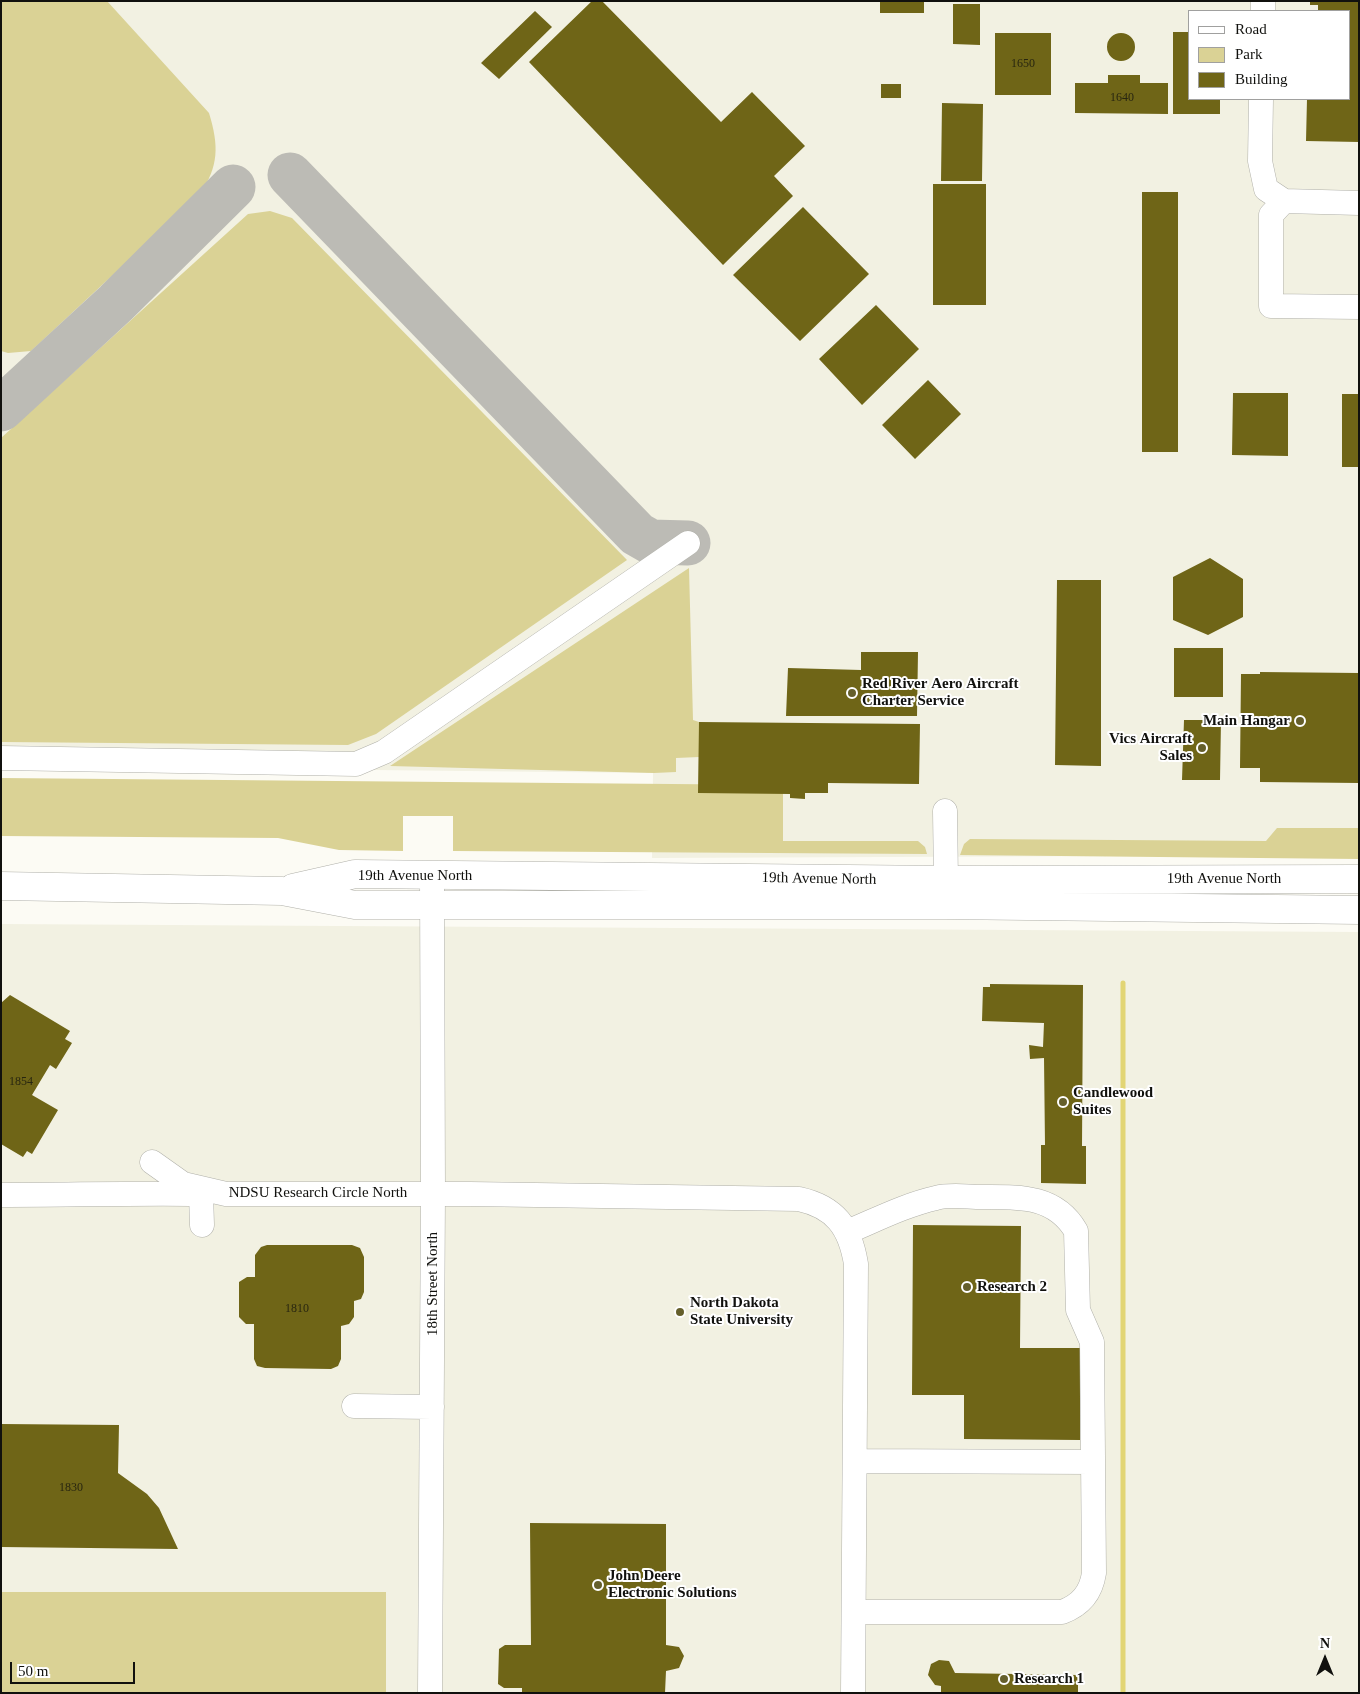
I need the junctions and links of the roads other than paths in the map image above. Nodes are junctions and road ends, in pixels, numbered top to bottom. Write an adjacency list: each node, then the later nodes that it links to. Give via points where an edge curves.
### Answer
1 (1261, 100): 2 (street, via 1260,161 1266,189)
2 (1284, 201): 3 (street); 4 (street, via 1271,215 1271,306)
3 (1359, 203)
4 (1359, 307)
5 (688, 543): 6 (street, via 384,752 356,764)
6 (1, 758)
7 (945, 811): 10 (street)
8 (432, 875): 10 (main road, 19th Avenue North); 12 (main road, 19th Avenue North, via 355,874); 13 (street, 18th Street North)
9 (1359, 879): 10 (main road, 19th Avenue North)
10 (946, 880)
11 (1, 886): 12 (main road, 19th Avenue North)
12 (282, 891): 13 (main road, 19th Avenue North, via 355,905)
13 (432, 904): 14 (main road, 19th Avenue North); 18 (street, 18th Street North)
14 (1359, 910)
15 (152, 1162): 17 (street, NDSU Research Circle North, via 183,1184)
16 (201, 1194): 17 (street); 19 (street); 20 (street)
17 (226, 1194): 18 (street, NDSU Research Circle North)
18 (434, 1194): 21 (street, NDSU Research Circle North, via 799,1198 829,1209); 23 (street, 18th Street North)
19 (1, 1195)
20 (202, 1225)
21 (847, 1232): 24 (street, via 856,1264); 25 (street, via 938,1197 1025,1197 1056,1208 1070,1220 1076,1231 1078,1310 1092,1342)
22 (354, 1406): 23 (street)
23 (432, 1407): 27 (street, 18th Street North)
24 (855, 1461): 25 (street); 26 (street)
25 (1093, 1462): 26 (street, via 1094,1573 1092,1587 1075,1607 1062,1612)
26 (854, 1612): 28 (street)
27 (430, 1693)
28 (853, 1693)

